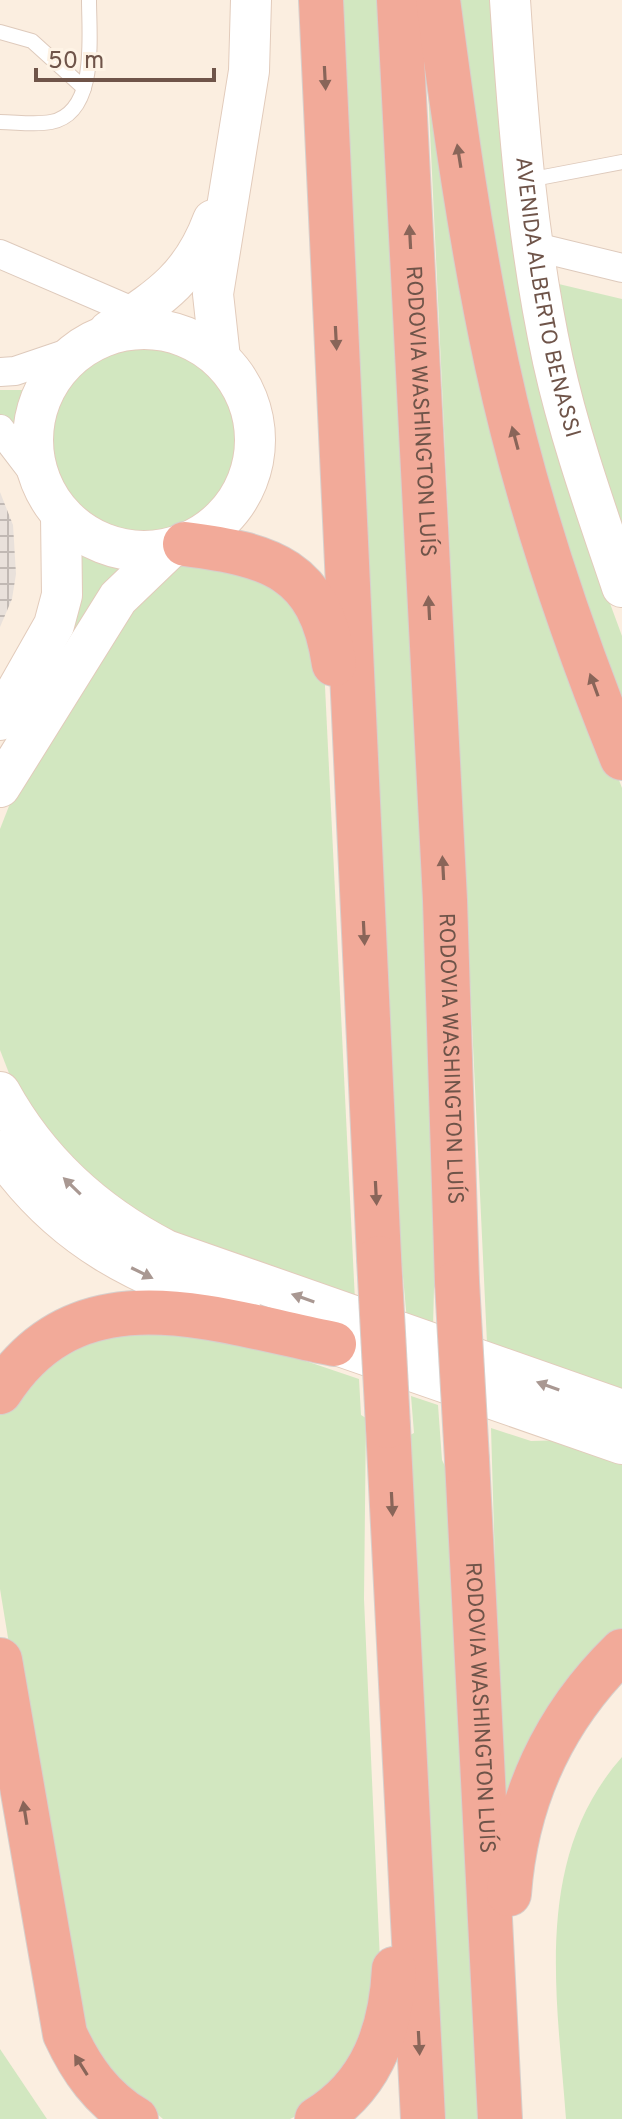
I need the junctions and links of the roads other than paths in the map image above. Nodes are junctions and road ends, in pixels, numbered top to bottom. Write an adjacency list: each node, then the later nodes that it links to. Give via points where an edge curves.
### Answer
1 (89, 0): 8 (lane)
2 (251, 0): 10 (main road, via 249,71)
3 (321, 0): 27 (highway, one-way to 27)
4 (399, 0): 37 (highway, RODOVIA WASHINGTON LUÍS, one-way to 4, bridge)
5 (438, 0): 25 (highway, one-way to 5, via 565,604 498,368 466,199)
6 (510, 0): 12 (main road, AVENIDA ALBERTO BENASSI)
7 (0, 32): 8 (lane, via 32,41)
8 (84, 88): 9 (lane, via 76,108 52,122)
9 (0, 122)
10 (235, 160): 16 (main road, via 201,250); 18 (main road, via 213,294)
11 (622, 162): 12 (lane)
12 (522, 181): 13 (main road, AVENIDA ALBERTO BENASSI)
13 (532, 246): 15 (street); 23 (main road, AVENIDA ALBERTO BENASSI, via 554,363)
14 (0, 254): 16 (street)
15 (622, 268)
16 (150, 321): 17 (main road); 18 (main road, via 194,339)
17 (89, 343): 19 (street); 21 (main road, via 50,379 36,412 32,448)
18 (220, 358): 22 (main road, via 241,383 253,413 256,445 250,477 235,505 213,528)
19 (0, 372)
20 (0, 429): 21 (street)
21 (52, 499): 22 (main road, via 84,534 111,547); 24 (main road, via 62,595 54,625)
22 (177, 547): 26 (main road, via 118,598); 27 (highway, via 243,551 274,563 314,600 326,623 333,658)
23 (622, 587)
24 (0, 720)
25 (622, 758)
26 (0, 787)
27 (361, 871): 36 (highway, one-way to 36, bridge)
28 (0, 1092): 32 (main road, one-way to 28, via 166,1250 128,1231 91,1204 36,1147)
29 (0, 1151): 30 (main road, one-way to 30, via 55,1217 108,1255 169,1286)
30 (334, 1344): 31 (highway, via 189,1315 132,1311 55,1334); 33 (main road)
31 (0, 1392)
32 (622, 1410)
33 (622, 1444)
34 (622, 1651): 37 (highway, via 567,1714 528,1795 513,1847)
35 (0, 1660): 38 (highway, one-way to 35, via 96,2087 65,2034)
36 (404, 1755): 39 (highway, via 392,2008 372,2064 351,2091); 40 (highway, one-way to 40)
37 (497, 2060): 41 (highway, RODOVIA WASHINGTON LUÍS)
38 (136, 2119)
39 (317, 2119)
40 (423, 2119)
41 (500, 2119)

